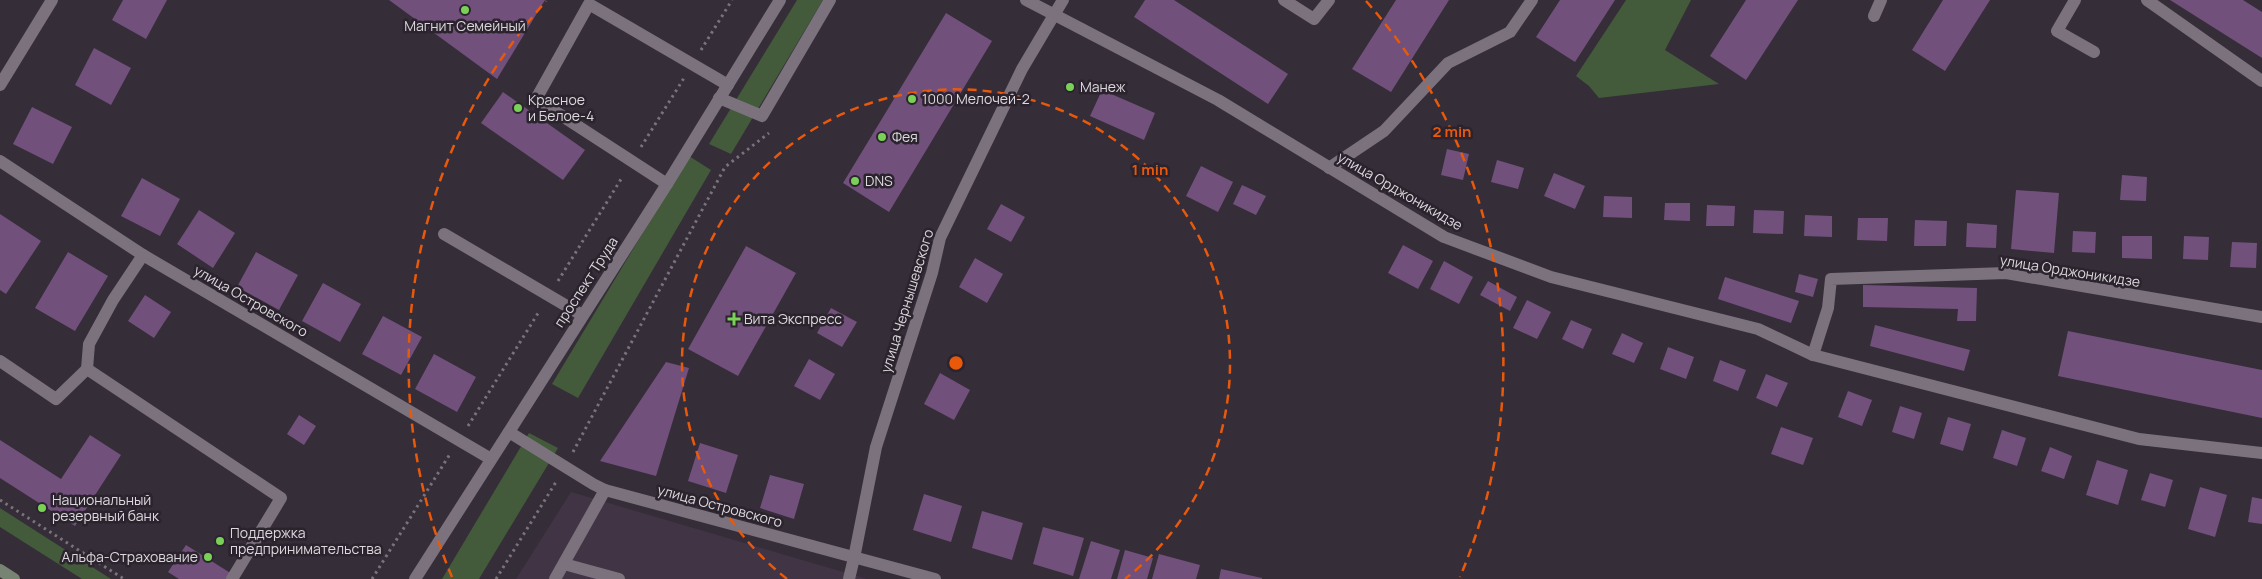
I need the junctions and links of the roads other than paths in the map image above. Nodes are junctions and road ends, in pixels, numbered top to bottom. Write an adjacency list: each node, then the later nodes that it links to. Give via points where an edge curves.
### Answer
1 (52, 0): 18 (street)
2 (780, 0): 17 (street, проспект Труда)
3 (830, 0): 19 (street, via 762,116)
4 (1026, 0): 13 (street, улица Орджоникидзе)
5 (1063, 0): 13 (street, улица Чернышевского)
6 (1284, 0): 7 (street, via 1314,19)
7 (1329, 0)
8 (1532, 0): 21 (street, via 1510,32 1448,63 1384,131)
9 (1881, 0): 14 (street)
10 (2076, 0): 15 (street, via 2057,31)
11 (2147, 0): 16 (street)
12 (591, 2): 17 (street); 22 (street, via 536,99)
13 (1054, 15): 21 (street, улица Орджоникидзе, via 1218,100); 34 (street, улица Чернышевского, via 1022,69 940,238 932,273 876,447)
14 (1874, 16)
15 (2094, 52)
16 (2262, 81)
17 (728, 84): 19 (street, проспект Труда)
18 (0, 85)
19 (719, 98): 22 (street, проспект Труда)
20 (0, 161): 24 (street, улица Островского)
21 (1328, 168): 27 (street, улица Орджоникидзе, via 1444,237 1551,278 1758,329)
22 (667, 184): 25 (street, проспект Труда)
23 (444, 234): 25 (street)
24 (143, 255): 29 (street, via 89,344); 32 (street, улица Островского)
25 (582, 315): 30 (street, проспект Труда)
26 (2262, 318): 27 (street, улица Орджоникидзе, via 2006,273 1831,279 1828,308)
27 (1813, 355): 31 (street, улица Орджоникидзе, via 2140,439)
28 (0, 361): 29 (street, via 56,399)
29 (87, 369): 38 (street, via 281,498)
30 (509, 432): 32 (street, проспект Труда); 33 (street, улица Островского)
31 (2262, 453)
32 (491, 459): 39 (street, проспект Труда)
33 (605, 490): 34 (street, улица Островского); 35 (street)
34 (854, 558): 42 (street, улица Чернышевского); 43 (street, улица Островского)
35 (564, 564): 40 (street); 41 (street)
36 (0, 570): 37 (main road)
37 (14, 579)
38 (232, 579)
39 (415, 579)
40 (555, 579)
41 (619, 579)
42 (849, 579)
43 (935, 579)

